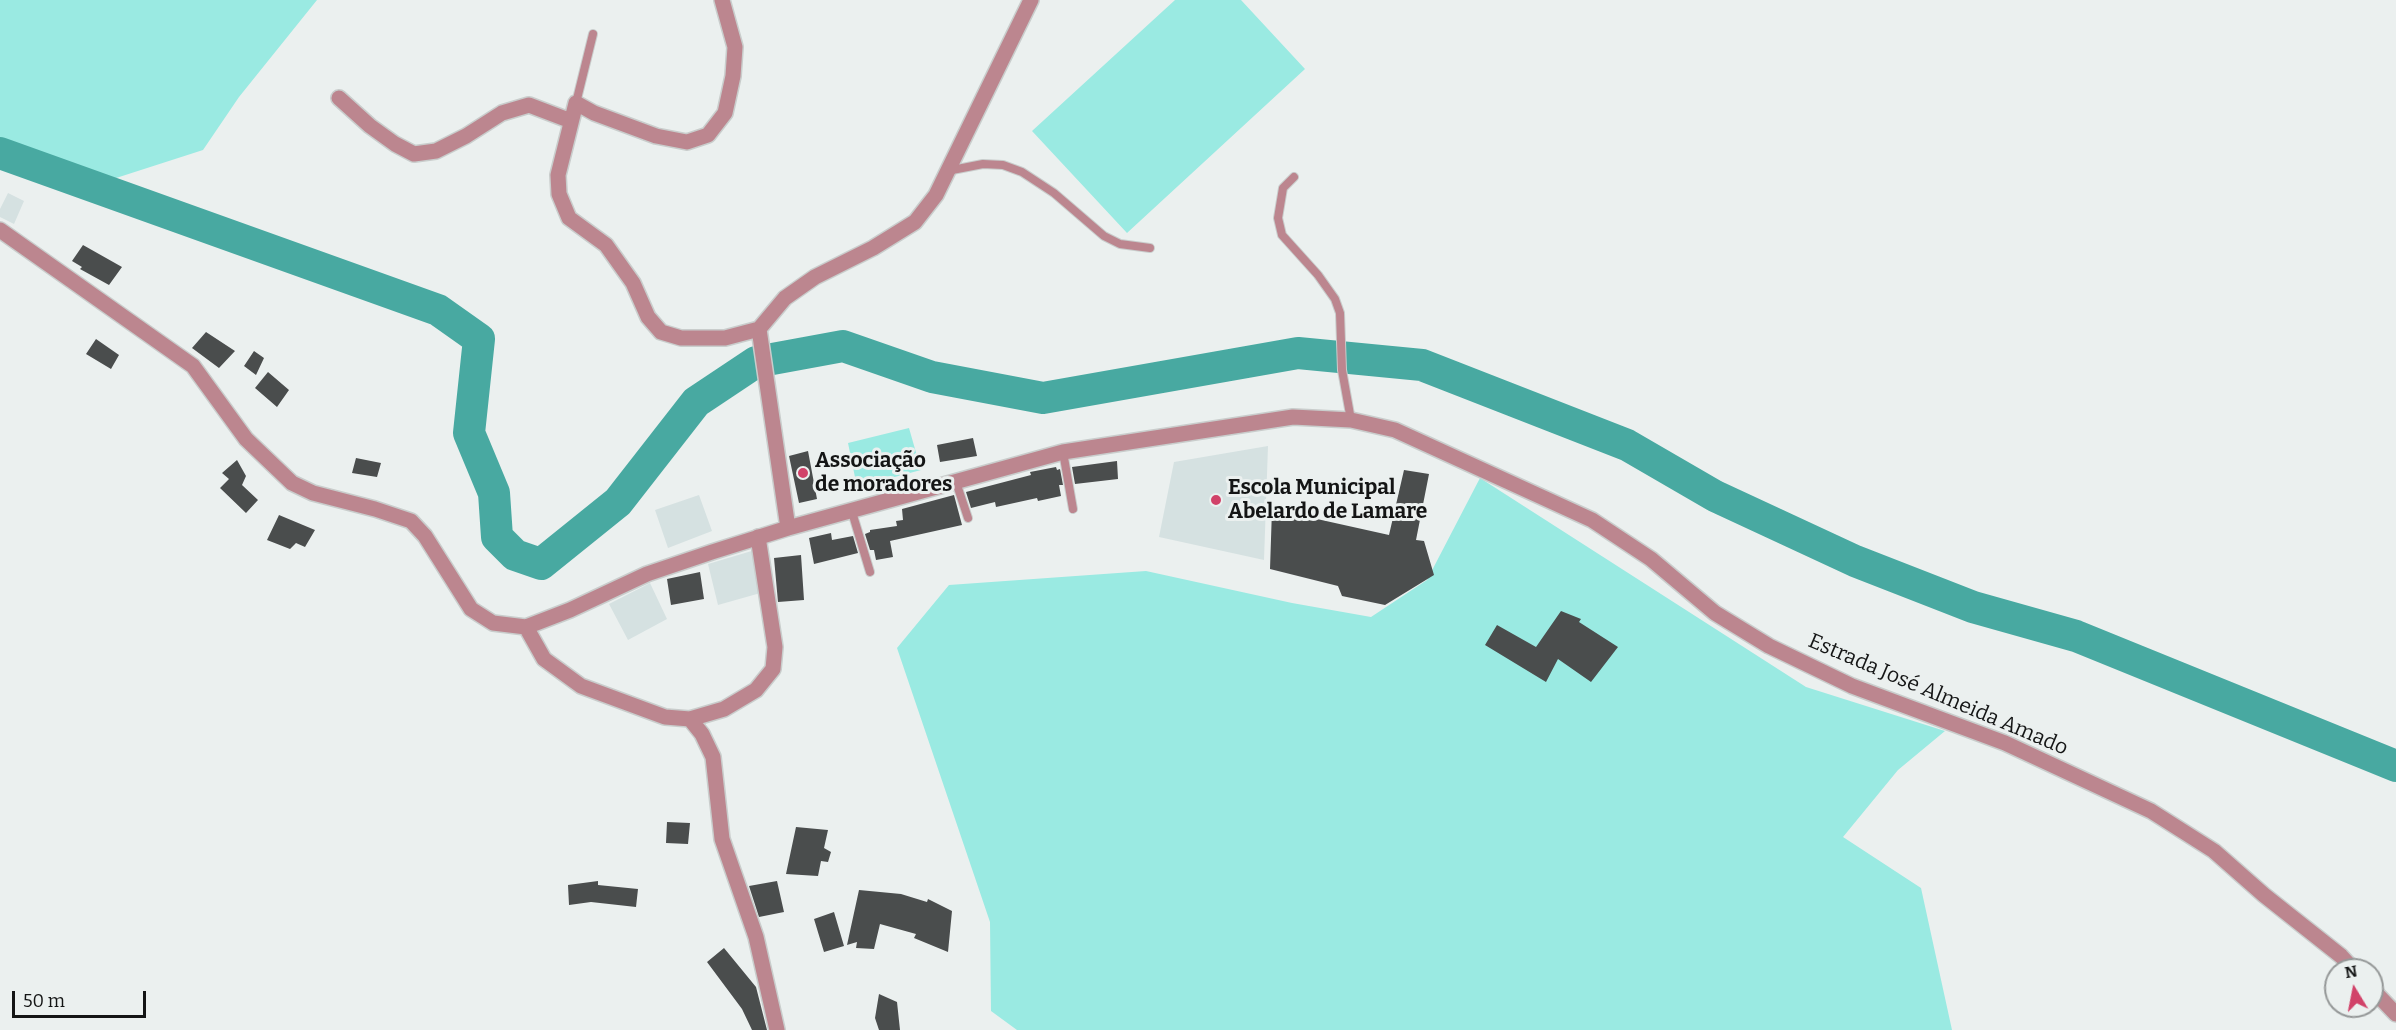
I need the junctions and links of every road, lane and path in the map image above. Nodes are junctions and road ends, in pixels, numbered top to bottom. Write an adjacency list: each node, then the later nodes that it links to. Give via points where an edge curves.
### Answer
1 (722, 0): 5 (street, via 735,47 733,76 725,113 708,135 687,142 656,136)
2 (1031, 0): 7 (street)
3 (593, 34): 5 (lane)
4 (339, 98): 6 (street, via 378,132 414,154 436,151 502,113 529,105)
5 (576, 103): 6 (street)
6 (571, 121): 11 (street, via 558,175 559,194 569,218 606,245 661,332 681,338)
7 (946, 172): 10 (lane, via 983,164 1013,168 1054,193 1104,236 1120,244); 11 (street, via 936,195 915,222 785,298)
8 (1294, 177): 12 (lane, via 1283,188 1279,203 1282,236 1335,299 1340,313 1341,370)
9 (0, 230): 21 (street, Estrada José Almeida Amado, via 193,366 246,439 292,483 313,493 411,521 425,536 471,609 493,623)
10 (1150, 248)
11 (760, 335): 18 (street)
12 (1351, 420): 13 (street, Estrada José Almeida Amado, via 1293,417); 23 (street, Estrada José Almeida Amado, via 1395,430 1592,520 1651,559 1715,613 1769,646 1852,686 2005,743 2151,811 2214,851)
13 (1063, 452): 14 (street, Estrada José Almeida Amado); 15 (lane)
14 (956, 482): 16 (street, Estrada José Almeida Amado); 17 (lane)
15 (1074, 509)
16 (852, 512): 18 (street, Estrada José Almeida Amado); 20 (lane)
17 (968, 518)
18 (788, 528): 19 (street, Estrada José Almeida Amado)
19 (758, 537): 21 (street, Estrada José Almeida Amado, via 647,574); 22 (street, via 775,646 773,669 756,690 724,709)
20 (870, 572)
21 (526, 627): 22 (street, via 544,659 581,686 665,717)
22 (690, 719): 26 (street, via 713,757 722,838 756,937)
23 (2343, 958)
24 (2384, 1002): 25 (street)
25 (2396, 1014)
26 (777, 1030)

